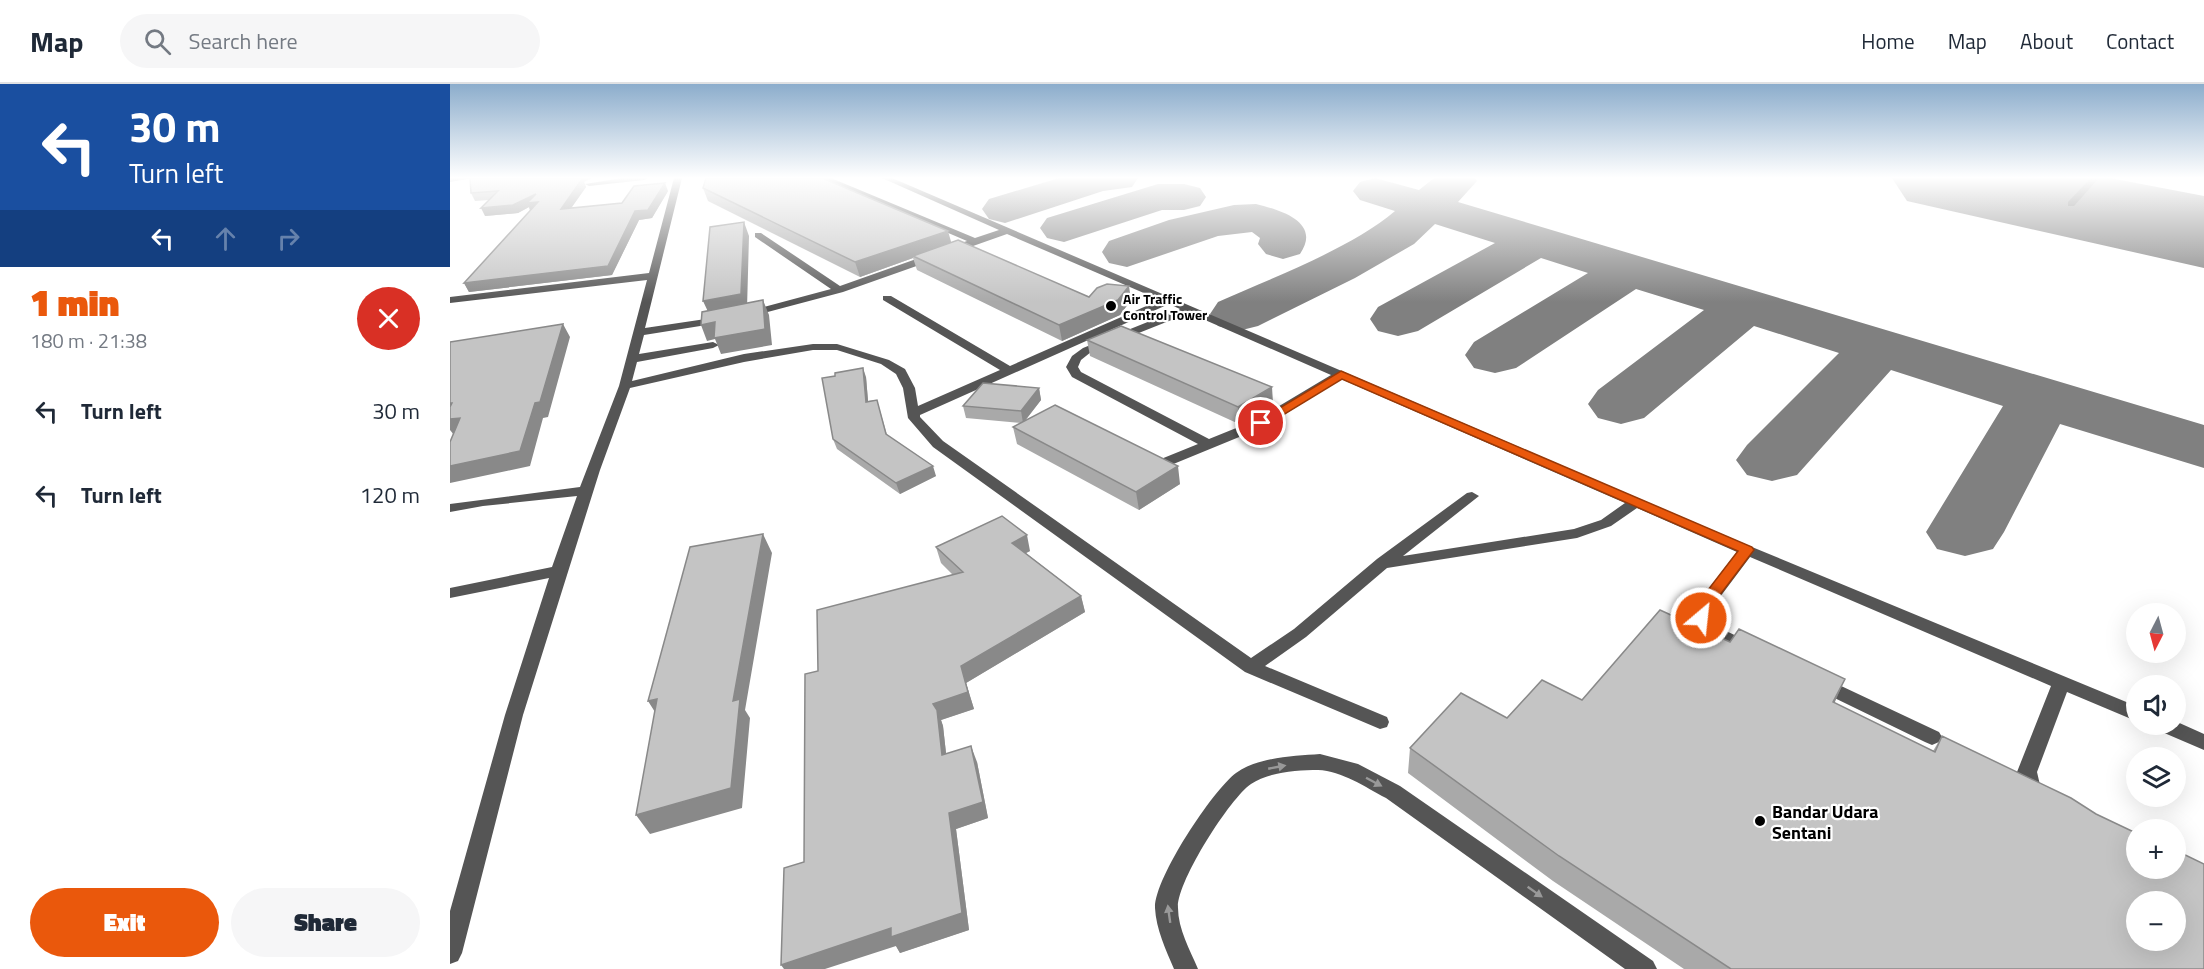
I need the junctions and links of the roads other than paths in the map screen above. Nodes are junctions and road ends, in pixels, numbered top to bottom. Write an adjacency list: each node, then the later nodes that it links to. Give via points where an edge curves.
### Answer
1 (667, 219): 7 (street)
2 (922, 219): 6 (street)
3 (981, 219): 4 (street)
4 (1008, 231): 6 (street); 11 (street)
5 (758, 235): 8 (street)
6 (976, 242): 8 (street)
7 (653, 276): 10 (street); 13 (street)
8 (839, 290): 13 (street, via 733,317)
9 (886, 298): 16 (street)
10 (450, 300)
11 (1169, 300): 12 (street); 16 (street)
12 (1189, 309): 17 (street); 20 (street, via 1087,350 1072,367 1076,374)
13 (639, 332): 15 (street)
14 (713, 345): 15 (street)
15 (632, 359): 18 (street)
16 (1008, 370): 19 (street)
17 (1341, 374): 20 (street, via 1261,423); 24 (street)
18 (625, 386): 19 (street, via 744,358 837,347 885,362 901,372 909,388); 22 (street)
19 (913, 413): 31 (street, via 923,431 938,444)
20 (1210, 445): 21 (street)
21 (1166, 462)
22 (585, 492): 25 (street); 28 (street)
23 (1472, 496): 27 (street)
24 (1636, 502): 26 (street); 27 (street, via 1606,523 1577,533)
25 (450, 508)
26 (1747, 550): 30 (street, via 1699,612 1709,630); 33 (street)
27 (1383, 563): 31 (street, via 1300,633)
28 (559, 571): 29 (street); 40 (street, via 514,715)
29 (450, 593)
30 (1762, 655)
31 (1251, 667): 35 (street)
32 (1805, 676): 37 (street)
33 (2062, 682): 34 (street); 39 (street, via 2027,772 2031,789)
34 (2126, 710)
35 (1380, 722)
36 (2186, 734): 38 (street)
37 (1932, 736)
38 (2204, 742)
39 (2053, 811)
40 (450, 953)
41 (1186, 969): 42 (street, one-way to 42, via 1166,907 1175,878 1213,811 1244,778 1275,766 1320,762 1351,770 1393,792)
42 (1645, 969)

